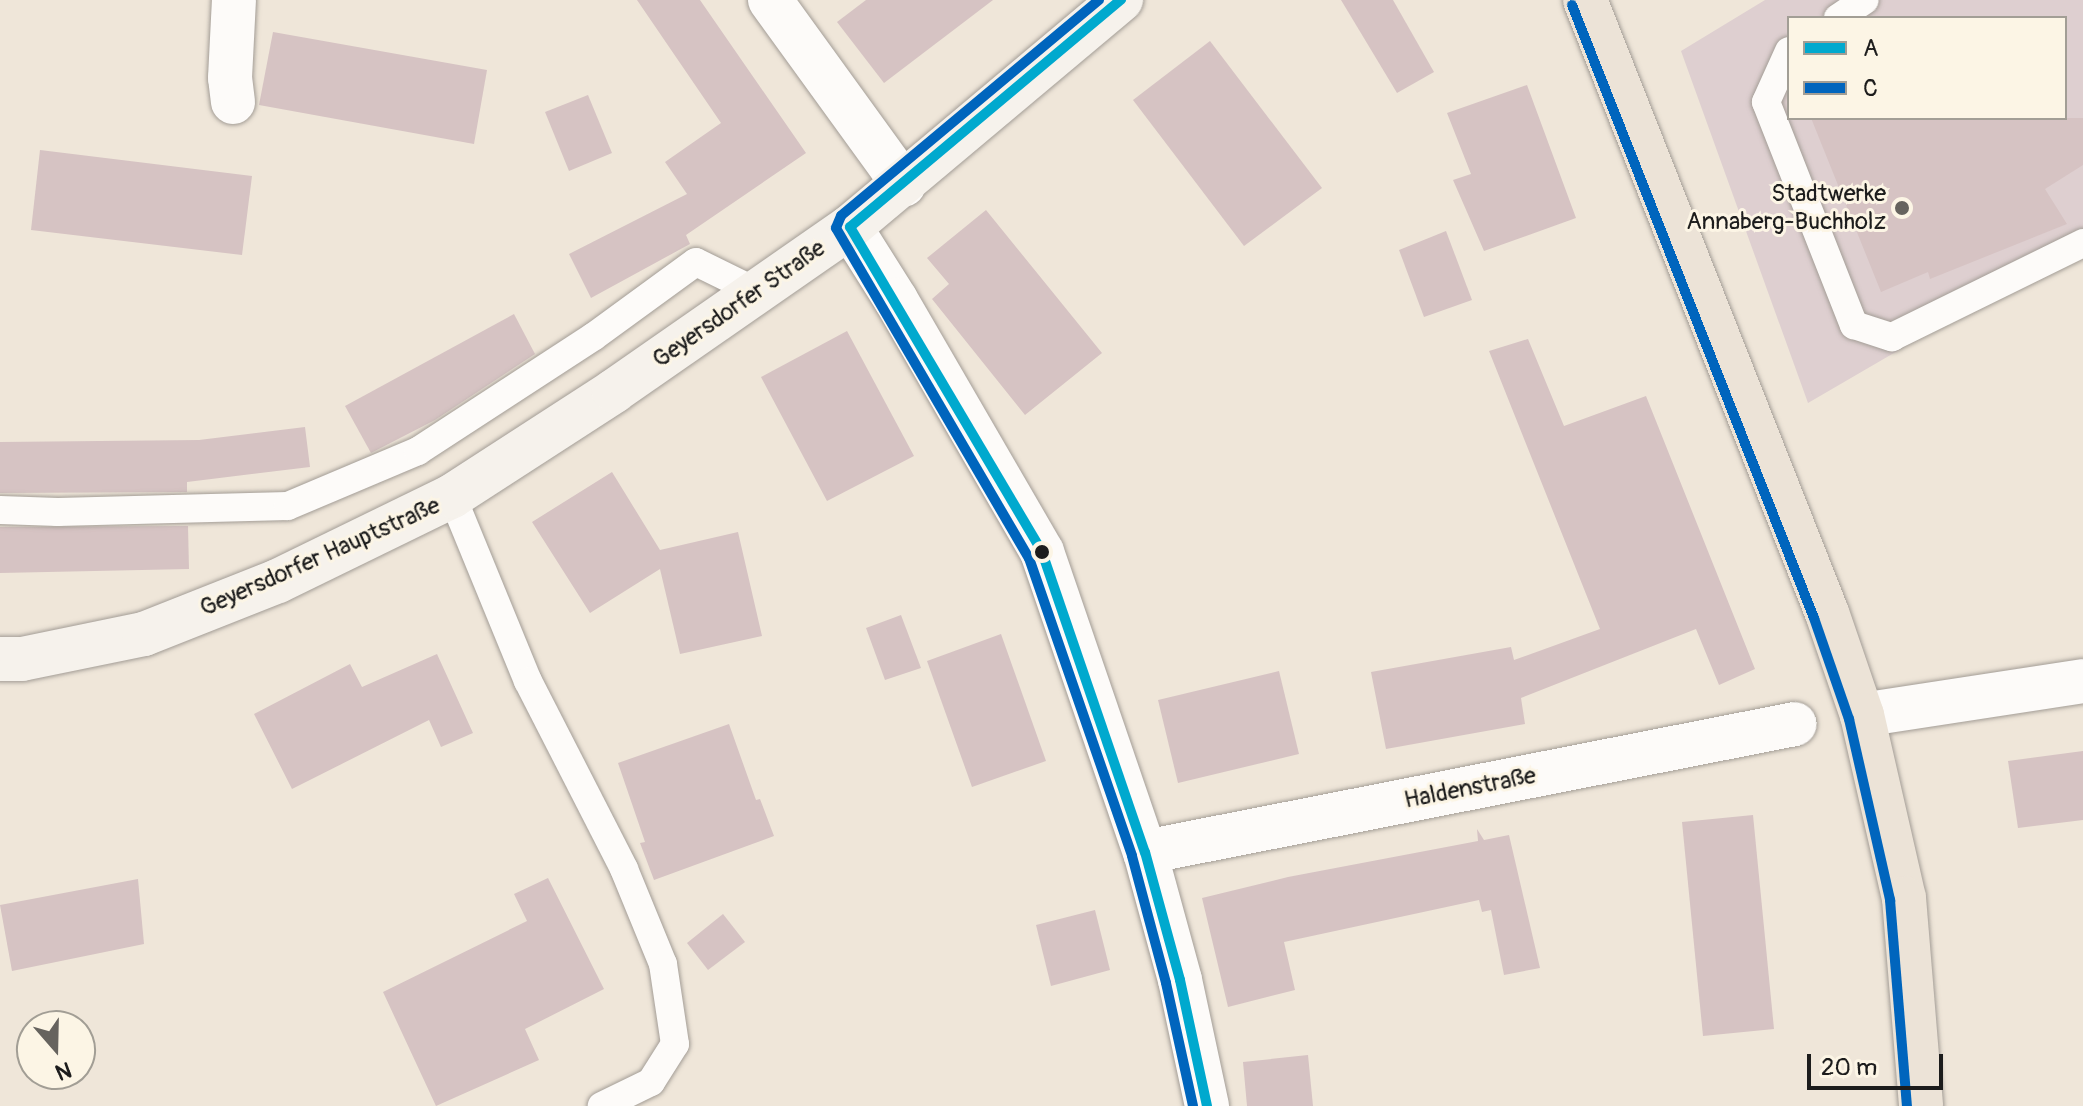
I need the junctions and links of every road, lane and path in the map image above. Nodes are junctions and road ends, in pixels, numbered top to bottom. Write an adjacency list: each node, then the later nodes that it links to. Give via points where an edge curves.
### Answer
1 (234, 0): 8 (street)
2 (770, 0): 9 (street)
3 (1121, 0): 9 (main road, Geyersdorfer Straße)
4 (1585, 0): 18 (main road, via 1827,613)
5 (1865, 0): 6 (lane)
6 (1841, 16)
7 (1787, 55): 11 (lane, via 1766,102 1854,325 1892,337)
8 (233, 102)
9 (904, 185): 10 (main road, Geyersdorfer Straße)
10 (850, 227): 12 (main road, Geyersdorfer Straße); 20 (street, via 1042,552)
11 (2083, 243)
12 (757, 292): 13 (main road, Geyersdorfer Straße); 15 (lane, via 696,262 593,337 418,451 288,506)
13 (614, 391): 14 (main road, Geyersdorfer Hauptstraße)
14 (452, 496): 16 (main road, Geyersdorfer Hauptstraße, via 278,581 144,634); 21 (lane, via 528,681 624,869 663,964 675,1044 651,1082)
15 (0, 510)
16 (0, 659)
17 (2083, 681): 18 (street)
18 (1862, 715): 23 (main road, via 1904,898)
19 (1795, 724): 20 (street, Haldenstraße)
20 (1145, 852): 22 (street)
21 (602, 1106)
22 (1207, 1106)
23 (1921, 1106)

